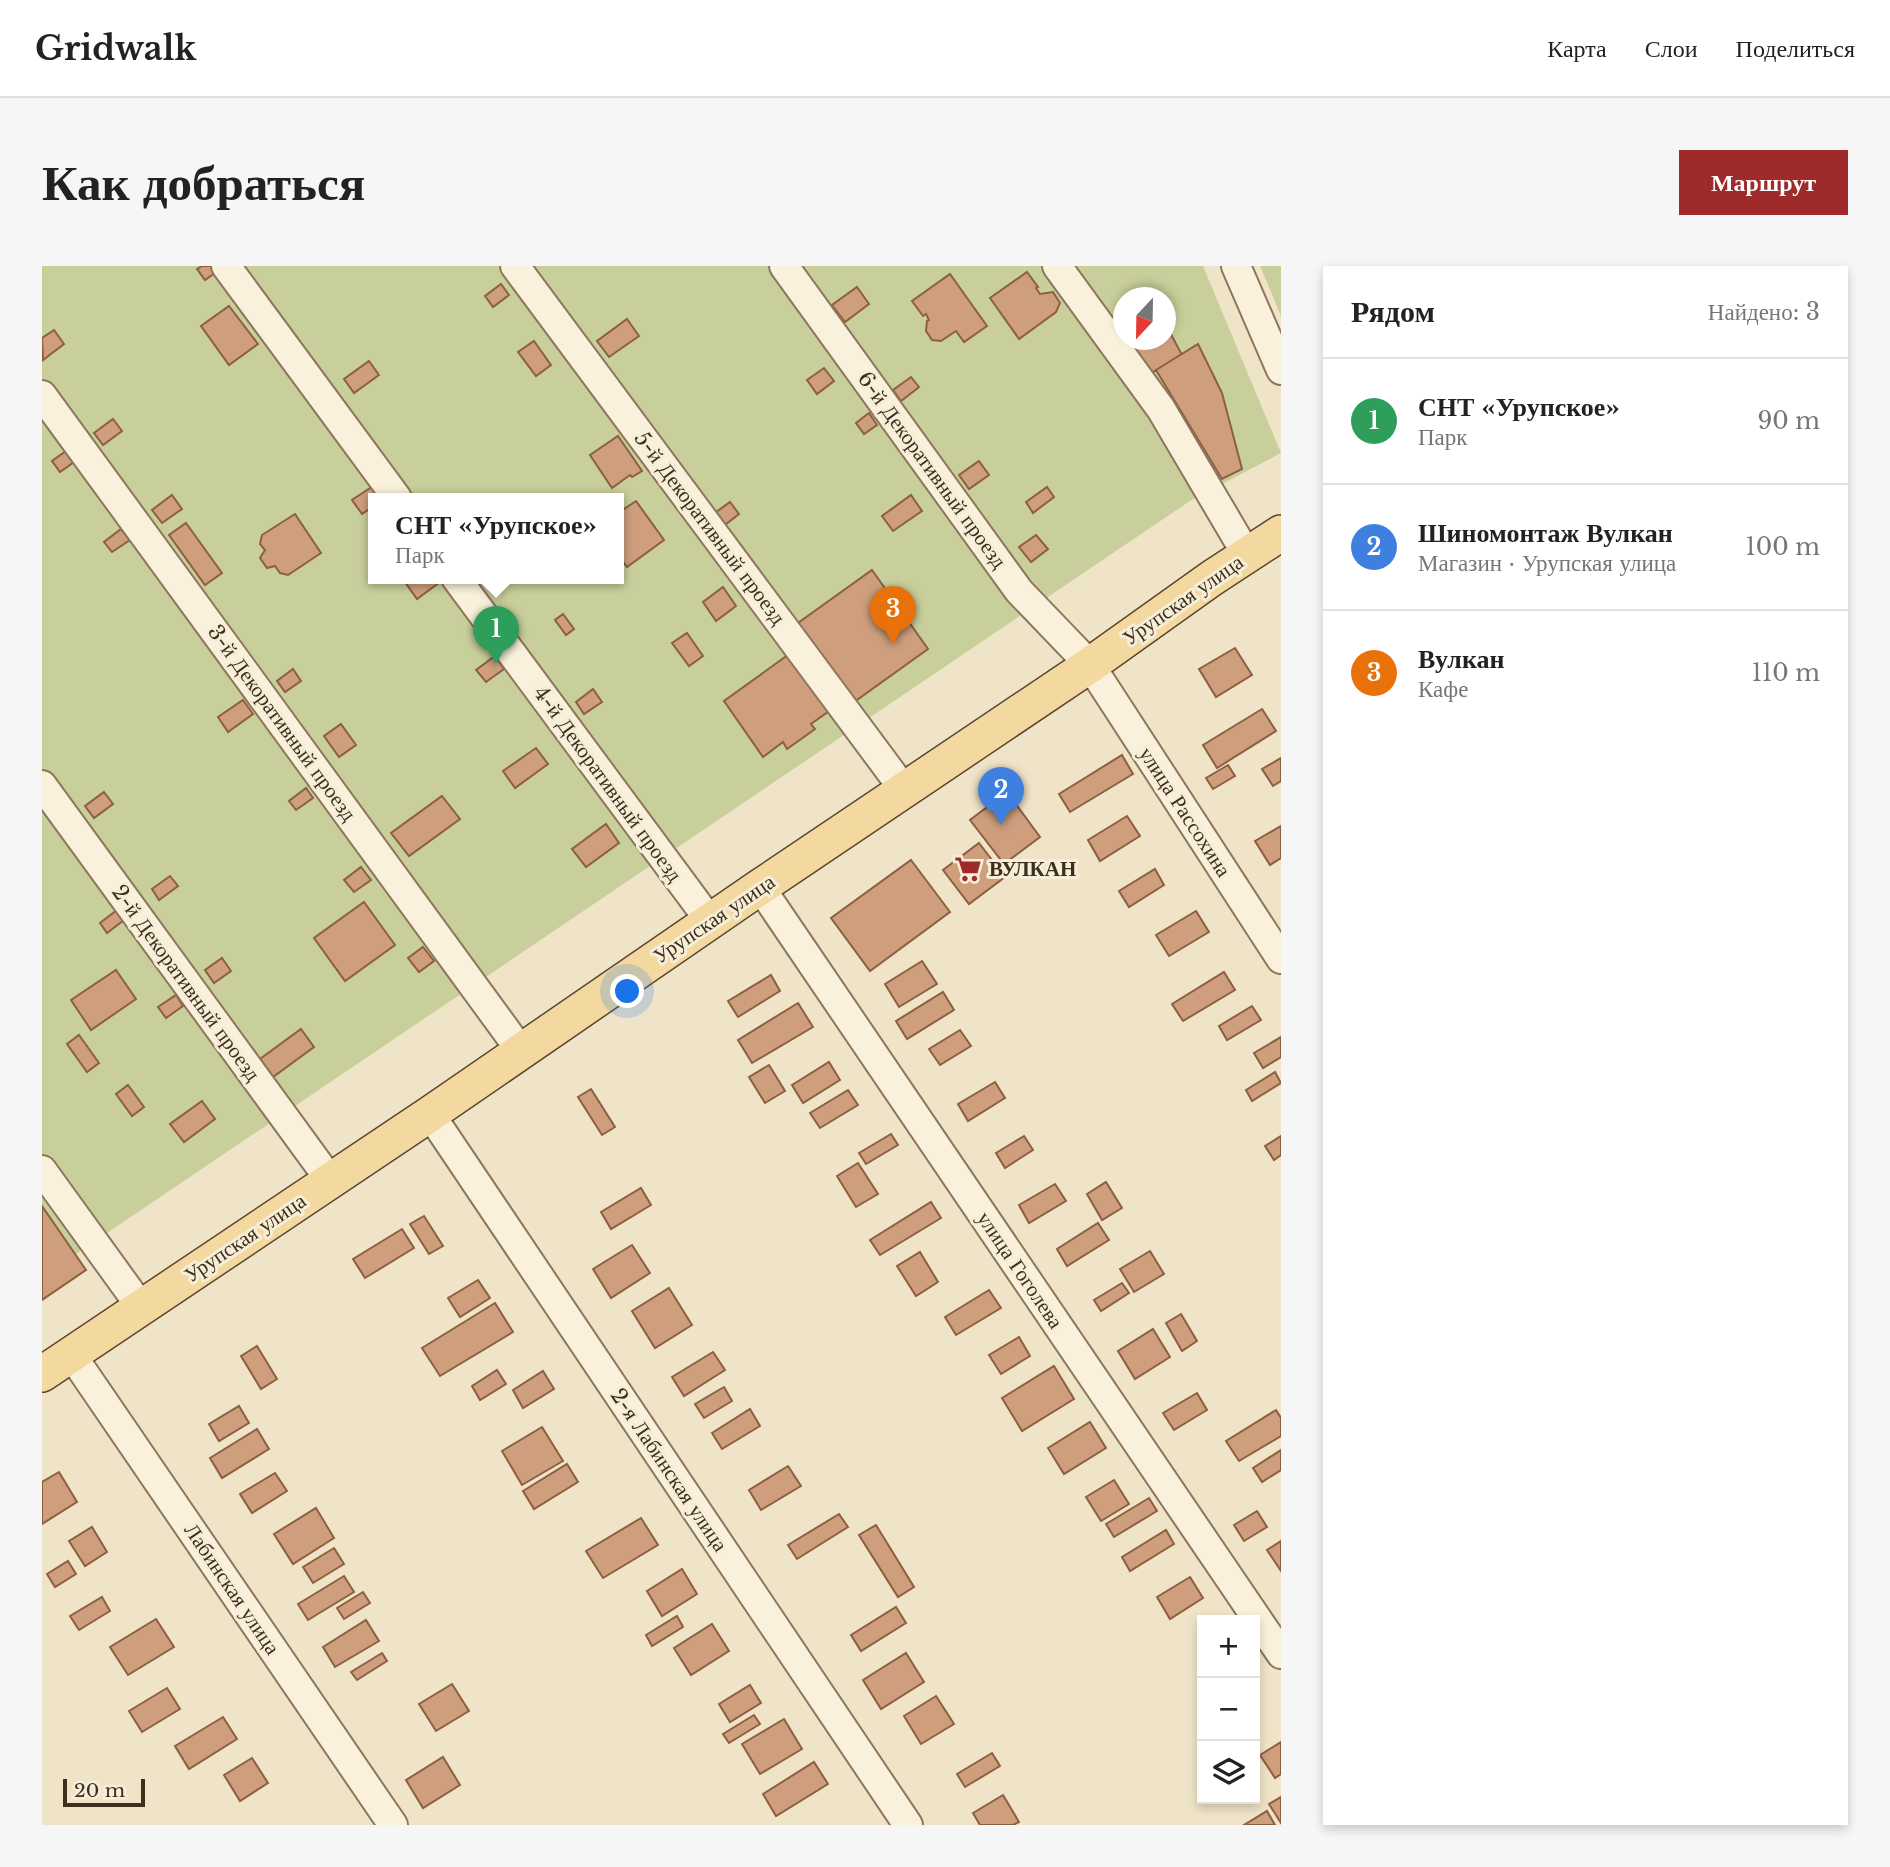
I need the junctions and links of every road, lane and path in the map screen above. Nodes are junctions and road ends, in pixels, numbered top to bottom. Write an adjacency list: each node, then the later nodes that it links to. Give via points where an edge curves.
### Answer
1 (226, 266): 8 (street)
2 (515, 266): 14 (street, 5-й Декоративный проезд)
3 (784, 266): 12 (street, 6-й Декоративный проезд, via 1019,591)
4 (1057, 266): 10 (street, via 1161,409)
5 (1236, 266): 6 (street)
6 (1281, 370)
7 (42, 395): 18 (street, 3-й Декоративный проезд)
8 (393, 493)
9 (1281, 533): 10 (main road, Урупская улица)
10 (1247, 555): 12 (main road, Урупская улица)
11 (460, 584): 16 (street, 4-й Декоративный проезд)
12 (1090, 665): 14 (main road, Урупская улица); 17 (street, улица Рассохина)
13 (42, 785): 21 (street, 2-й Декоративный проезд)
14 (905, 790): 15 (main road, Урупская улица)
15 (760, 887): 16 (main road, Урупская улица); 25 (street, улица Гоголева)
16 (710, 921): 18 (main road, Урупская улица)
17 (1281, 959)
18 (522, 1051): 19 (main road, Урупская улица)
19 (430, 1114): 21 (main road, Урупская улица); 27 (street, 2-я Лабинская улица)
20 (42, 1170): 22 (street)
21 (331, 1180): 22 (main road, Урупская улица)
22 (141, 1307): 23 (main road, Урупская улица)
23 (71, 1354): 24 (main road, Урупская улица); 26 (street, Лабинская улица)
24 (42, 1374)
25 (1281, 1654)
26 (393, 1825)
27 (908, 1825)

